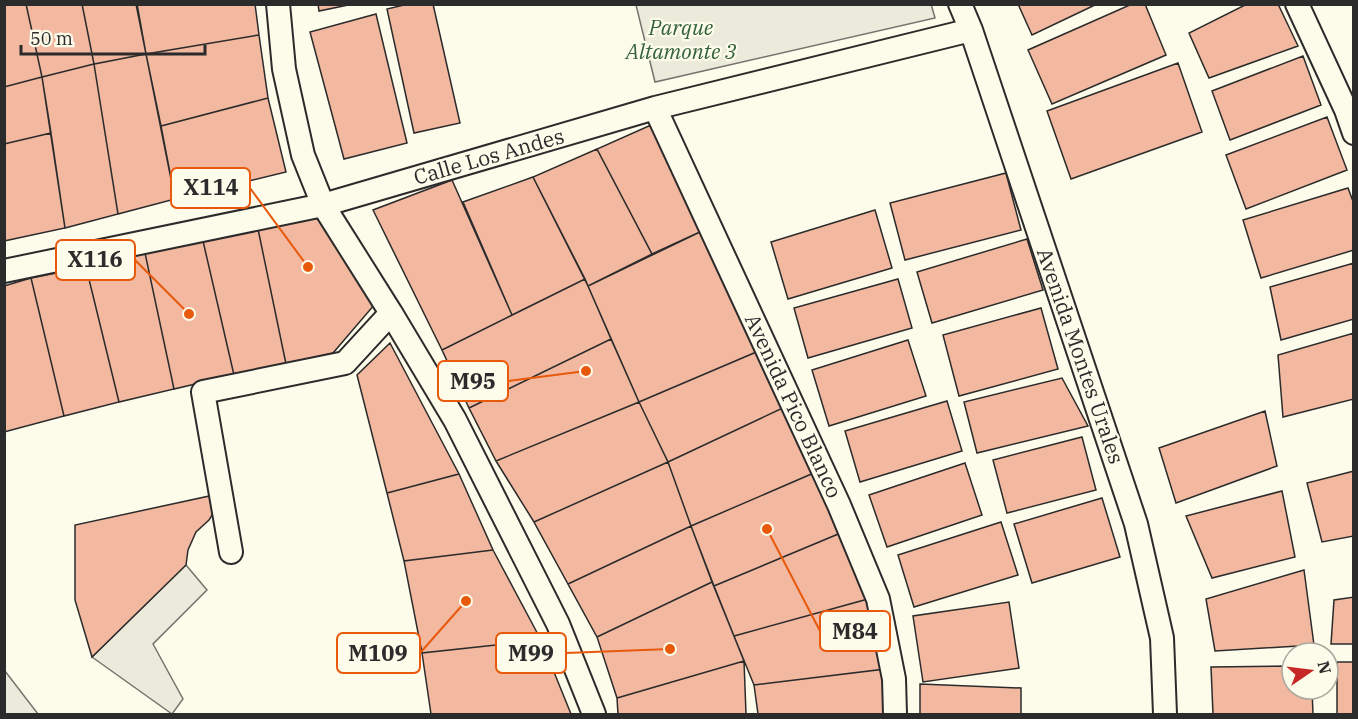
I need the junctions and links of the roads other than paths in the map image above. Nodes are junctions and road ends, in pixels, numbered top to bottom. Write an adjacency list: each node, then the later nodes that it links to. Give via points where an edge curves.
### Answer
1 (278, 4): 7 (street, via 284,69 303,155)
2 (960, 4): 4 (street, Avenida Montes Urales)
3 (1297, 4): 6 (street)
4 (971, 30): 5 (street, Calle Los Andes); 13 (street, Avenida Montes Urales, via 1136,524 1162,638)
5 (655, 108): 7 (street, Calle Los Andes); 12 (street, Avenida Pico Blanco, via 878,599 894,679)
6 (1353, 133)
7 (323, 205): 8 (street, Calle Los Andes); 9 (street)
8 (4, 271)
9 (391, 313): 10 (street, via 345,363 203,392); 11 (street, via 455,420 548,603)
10 (231, 552)
11 (594, 714)
12 (895, 714)
13 (1165, 714)

